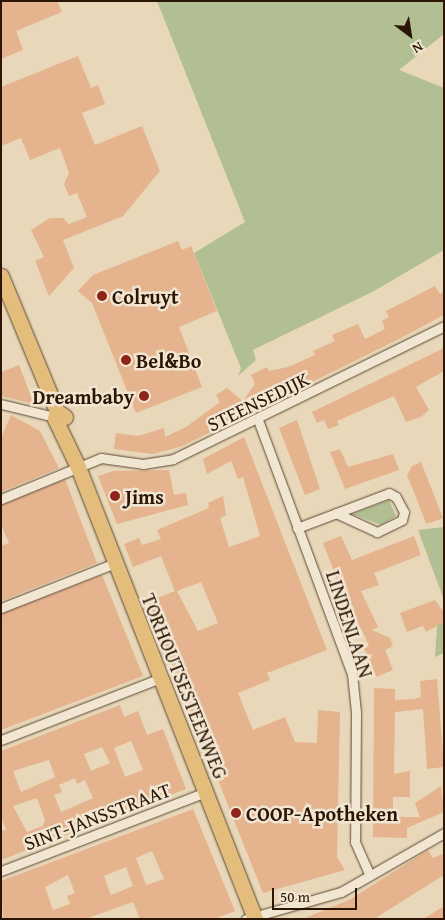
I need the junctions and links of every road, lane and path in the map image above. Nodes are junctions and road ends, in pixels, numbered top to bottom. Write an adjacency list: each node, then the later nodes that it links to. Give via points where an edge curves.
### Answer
1 (1, 276): 4 (main road, TORHOUTSESTEENWEG)
2 (444, 326): 5 (street, STEENSEDIJK)
3 (1, 404): 4 (street)
4 (59, 416): 6 (main road, TORHOUTSESTEENWEG, via 79,456)
5 (258, 420): 6 (street, STEENSEDIJK, via 173,460 143,464 101,458); 9 (street, LINDENLAAN)
6 (78, 467): 7 (street, STEENSEDIJK); 10 (main road, TORHOUTSESTEENWEG)
7 (1, 498)
8 (336, 513): 8 (street, via 389,493 396,497 404,512 402,520 376,532); 9 (street)
9 (297, 528): 17 (street, LINDENLAAN, via 352,674 356,713 355,842)
10 (115, 563): 11 (street); 12 (main road, TORHOUTSESTEENWEG)
11 (1, 608)
12 (161, 678): 13 (street); 14 (main road, TORHOUTSESTEENWEG)
13 (1, 740)
14 (206, 792): 16 (street, SINT-JANSSTRAAT); 19 (main road, TORHOUTSESTEENWEG)
15 (444, 833): 17 (street)
16 (1, 871)
17 (370, 875): 18 (street, via 341,892)
18 (285, 910): 19 (street); 20 (street)
19 (252, 918)
20 (273, 919)

